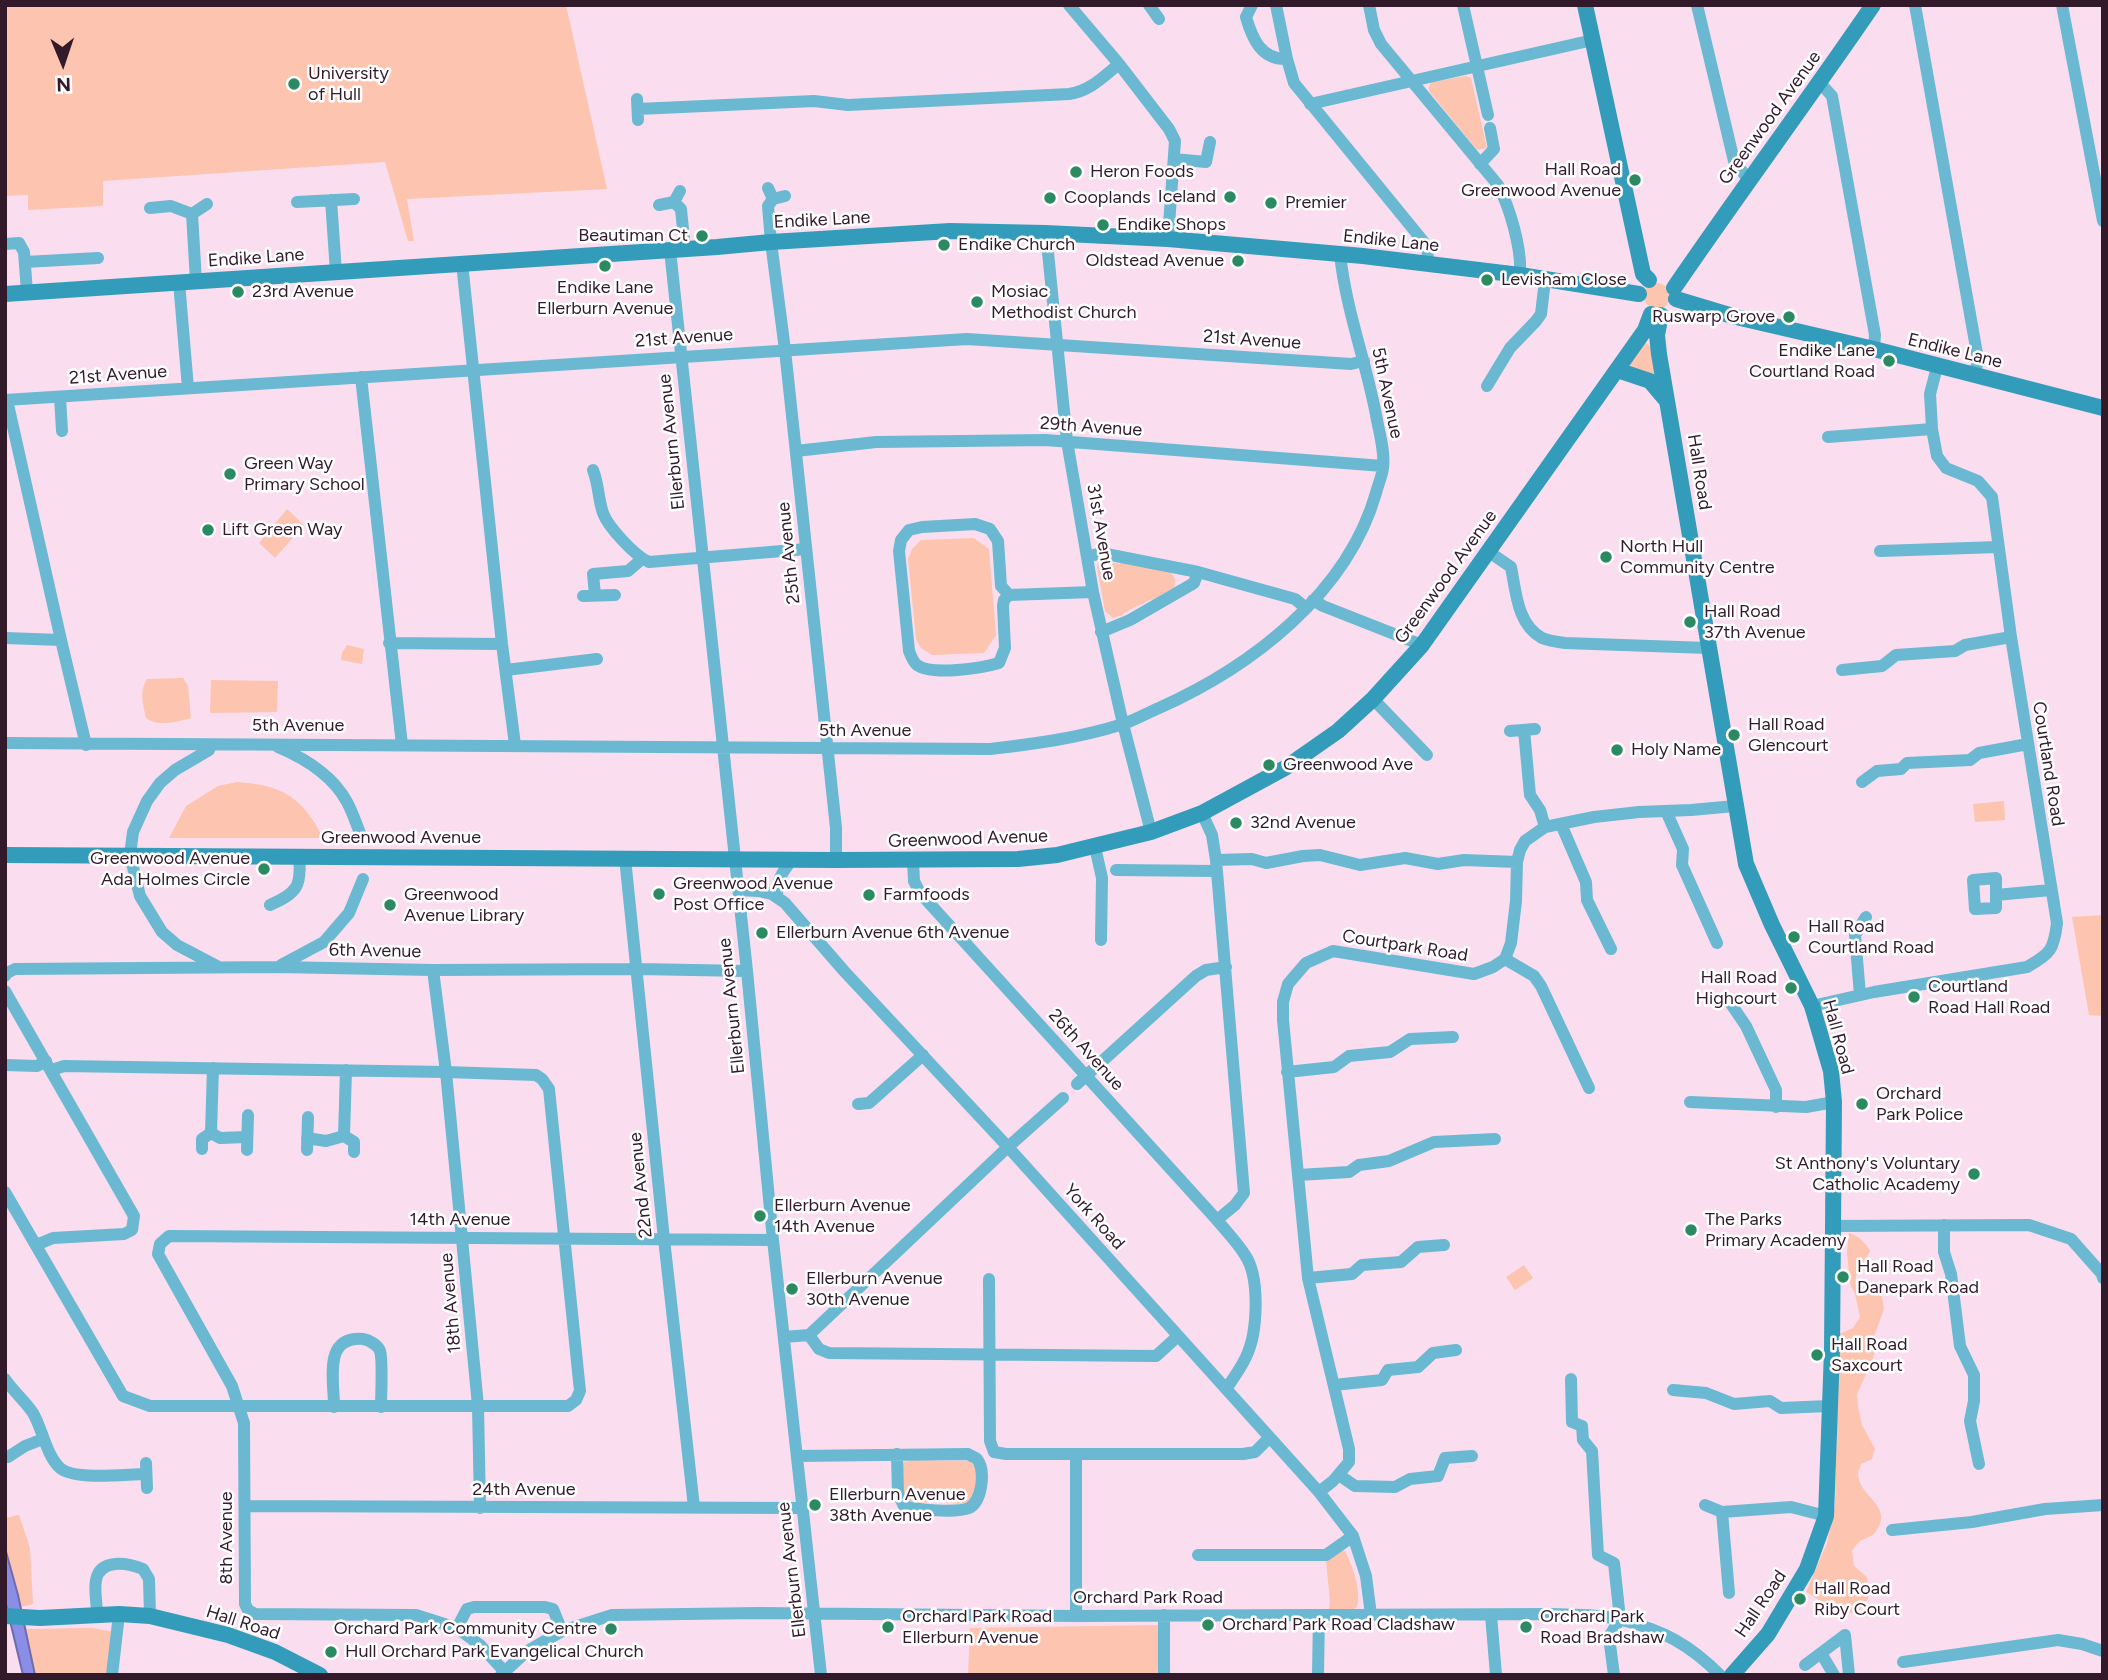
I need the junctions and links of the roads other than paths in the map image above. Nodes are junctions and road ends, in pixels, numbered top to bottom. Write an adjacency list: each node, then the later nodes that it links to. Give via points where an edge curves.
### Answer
1 (1069, 5): 15 (street)
2 (1149, 5): 12 (street)
3 (1252, 5): 14 (street, via 1246,17 1251,35 1267,56)
4 (1276, 5): 14 (street)
5 (1369, 5): 17 (street, via 1381,44)
6 (1463, 5): 16 (street)
7 (1585, 5): 13 (street)
8 (1697, 5): 24 (street, via 1734,160)
9 (1874, 5): 18 (street, Greenwood Avenue)
10 (1915, 5): 63 (street, via 1978,359)
11 (2062, 5): 33 (street)
12 (1159, 19)
13 (1593, 40): 16 (street); 47 (street, via 1643,274)
14 (1287, 59): 19 (street, via 1294,83)
15 (1119, 64): 20 (street, via 1090,88 1069,94); 22 (street, via 1169,129 1175,141)
16 (1476, 66): 17 (street); 23 (street, via 1494,149)
17 (1410, 80): 19 (street); 23 (street)
18 (1819, 83): 24 (street, Greenwood Avenue); 56 (street, via 1832,96)
19 (1310, 104): 43 (street, via 1423,240)
20 (637, 109)
21 (1210, 142): 22 (street, via 1206,162)
22 (1174, 159): 35 (street)
23 (1480, 164): 45 (street, via 1506,201)
24 (1748, 180): 51 (street, Greenwood Avenue)
25 (775, 194): 36 (street, 25th Avenue, via 768,206)
26 (354, 199): 27 (street)
27 (331, 200): 28 (street); 44 (street)
28 (297, 202)
29 (207, 204): 32 (street)
30 (659, 205): 38 (street, Ellerburn Avenue, via 677,196 681,209)
31 (150, 208): 32 (street, via 171,206)
32 (192, 214): 48 (street)
33 (2103, 221)
34 (1046, 233): 35 (street, Endike Lane); 36 (street, Endike Lane, via 950,231); 55 (street, 31st Avenue)
35 (1168, 239): 39 (street, Endike Lane)
36 (771, 242): 38 (street, Endike Lane); 57 (street, 25th Avenue)
37 (5, 244): 41 (street, via 19,243)
38 (678, 250): 42 (street, Endike Lane); 58 (street, Ellerburn Avenue)
39 (1340, 254): 43 (street, Endike Lane); 59 (street, 5th Avenue, via 1343,288)
40 (98, 258): 41 (street)
41 (25, 262): 50 (street)
42 (462, 262): 44 (street, Endike Lane); 61 (street)
43 (1427, 264): 45 (street, Endike Lane)
44 (336, 272): 48 (street, Endike Lane)
45 (1520, 275): 46 (street, Endike Lane)
46 (1545, 280): 53 (street, Endike Lane); 65 (street, via 1541,314 1510,348)
47 (1649, 280): 51 (street, via 1667,280); 53 (street)
48 (196, 281): 49 (street, Endike Lane)
49 (179, 282): 50 (street, Endike Lane); 66 (street)
50 (27, 292): 52 (street, Endike Lane)
51 (1675, 293): 54 (street, via 1674,306); 56 (street, Endike Lane, via 1737,317)
52 (5, 294)
53 (1639, 294): 54 (street, via 1644,309)
54 (1656, 315): 62 (street, Greenwood Avenue); 69 (street, Hall Road)
55 (1056, 345): 57 (street, 21st Avenue, via 967,339); 59 (street, 21st Avenue, via 1351,364); 74 (street, 31st Avenue)
56 (1874, 349): 60 (street, Endike Lane)
57 (785, 350): 58 (street, 21st Avenue); 75 (street, 25th Avenue)
58 (680, 356): 61 (street, 21st Avenue); 83 (street, Ellerburn Avenue)
59 (1364, 361): 76 (street, 5th Avenue)
60 (1937, 367): 63 (street, Endike Lane); 71 (street, Courtland Road, via 1930,394)
61 (472, 369): 64 (street, 21st Avenue); 95 (street)
62 (1617, 370): 69 (street, via 1650,381); 81 (street, Greenwood Avenue)
63 (1975, 375): 70 (street, Endike Lane)
64 (361, 377): 66 (street, 21st Avenue); 94 (street)
65 (1487, 386)
66 (187, 388): 67 (street, 21st Avenue)
67 (60, 397): 68 (street, 21st Avenue); 72 (street)
68 (6, 400): 93 (street)
69 (1667, 401): 97 (street, Hall Road)
70 (2103, 408)
71 (1933, 429): 73 (street); 78 (street, Courtland Road, via 1937,456 1946,468 1978,481 1992,497)
72 (62, 431)
73 (1828, 437)
74 (1067, 441): 75 (street, 29th Avenue, via 876,442); 76 (street, 29th Avenue); 82 (street, 31st Avenue)
75 (796, 451): 79 (street, 25th Avenue)
76 (1383, 466): 89 (street, 5th Avenue, via 1372,507 1350,554)
77 (593, 470): 84 (street, via 605,517)
78 (1998, 547): 80 (street); 92 (street, Courtland Road)
79 (806, 549): 83 (street); 114 (street, 25th Avenue)
80 (1880, 551)
81 (1489, 552): 96 (street, Greenwood Avenue); 97 (street, via 1511,567 1519,610 1544,639)
82 (1087, 557): 85 (street, via 1101,553); 86 (street, 31st Avenue)
83 (702, 558): 84 (street); 113 (street, Ellerburn Avenue)
84 (642, 559): 87 (street, via 628,570 593,574 589,596)
85 (1198, 572): 89 (street); 90 (street, via 1194,583)
86 (1093, 592): 88 (street); 90 (street, 31st Avenue)
87 (614, 595)
88 (1009, 595): 88 (street, via 1003,606 1005,648 999,663 927,670 915,664 909,651 900,562 904,535 908,530 942,526 975,524 990,529 998,541 1001,586)
89 (1310, 604): 96 (street); 102 (street, 5th Avenue, via 1237,666)
90 (1101, 632): 102 (street, 31st Avenue)
91 (5, 638): 93 (street)
92 (2011, 638): 100 (street, via 1965,645 1955,651 1896,655 1882,666); 107 (street, Courtland Road)
93 (61, 640): 108 (street)
94 (389, 643): 95 (street); 111 (street)
95 (502, 644): 99 (street)
96 (1422, 645): 101 (street, Greenwood Avenue)
97 (1708, 648): 119 (street, Hall Road)
98 (597, 659): 99 (street)
99 (506, 670): 112 (street)
100 (1842, 670)
101 (1373, 699): 115 (street); 121 (street, Greenwood Avenue, via 1338,731 1285,768)
102 (1123, 724): 114 (street, 5th Avenue, via 1061,740 990,749); 124 (street, 31st Avenue)
103 (1523, 730): 123 (street, via 1530,795)
104 (5, 743): 108 (street, 5th Avenue)
105 (271, 744): 106 (street, 5th Avenue); 110 (street, 5th Avenue); 116 (street, Greenwood Avenue)
106 (320, 744): 111 (street, 5th Avenue); 116 (street)
107 (2028, 744): 118 (street, via 1979,753 1970,760 1907,763 1901,769 1877,771); 140 (street, Courtland Road)
108 (86, 745): 109 (street, 5th Avenue)
109 (168, 745): 110 (street, 5th Avenue); 117 (street)
110 (210, 745): 117 (street)
111 (402, 745): 112 (street, 5th Avenue)
112 (515, 745): 113 (street, 5th Avenue)
113 (722, 746): 114 (street, 5th Avenue); 131 (street, Ellerburn Avenue)
114 (826, 749): 133 (street, 25th Avenue)
115 (1427, 755)
116 (313, 767): 125 (street, Greenwood Avenue, via 347,800)
117 (175, 770): 128 (street, via 147,801)
118 (1862, 782)
119 (1735, 806): 120 (street); 163 (street, Hall Road, via 1746,864)
120 (1666, 811): 122 (street); 146 (street, via 1683,849 1682,865)
121 (1202, 813): 124 (street, Greenwood Avenue); 136 (street, via 1212,835)
122 (1561, 824): 123 (street); 149 (street, via 1586,882 1587,900)
123 (1545, 827): 135 (street, via 1525,841)
124 (1151, 831): 126 (street, Greenwood Avenue)
125 (362, 838)
126 (1096, 847): 134 (street, Greenwood Avenue, via 1018,859); 145 (street, via 1102,878)
127 (5, 855): 128 (street, Greenwood Avenue)
128 (130, 855): 129 (street, Greenwood Avenue); 147 (street, via 140,896 162,932)
129 (299, 857): 130 (street, Greenwood Avenue); 143 (street, via 297,888)
130 (625, 858): 131 (street, Greenwood Avenue); 156 (street, 22nd Avenue)
131 (734, 859): 132 (street, Greenwood Avenue); 139 (street, Ellerburn Avenue)
132 (792, 860): 133 (street, Greenwood Avenue); 142 (street, via 777,881)
133 (836, 860): 134 (street, Greenwood Avenue)
134 (913, 861): 172 (street, 26th Avenue, via 920,893)
135 (1517, 862): 136 (street, via 1438,864 1405,858 1360,865 1320,855); 150 (street, via 1511,943)
136 (1216, 866): 137 (street); 153 (street)
137 (1122, 867)
138 (363, 878): 148 (street, via 349,912)
139 (738, 890): 142 (street); 158 (street, Ellerburn Avenue)
140 (2051, 890): 141 (street); 161 (street, Courtland Road, via 2057,923 2054,944 2044,958 2027,967)
141 (1996, 895)
142 (777, 897): 165 (street, York Road)
143 (270, 905)
144 (1866, 917): 161 (street, via 1855,935)
145 (1101, 940)
146 (1717, 943)
147 (177, 945): 154 (street); 155 (street)
148 (316, 947): 151 (street); 152 (street)
149 (1611, 949)
150 (1504, 959): 171 (street, Courtpark Road, via 1474,974 1333,951 1306,963 1288,984 1283,1002); 173 (street, via 1534,976 1541,986)
151 (277, 967): 152 (street, 6th Avenue); 155 (street, 6th Avenue)
152 (326, 967): 157 (street, 6th Avenue)
153 (1226, 967): 172 (street, via 1196,976); 189 (street, via 1244,1193)
154 (166, 968): 155 (street, 6th Avenue); 159 (street, 6th Avenue, via 15,969)
155 (220, 968)
156 (638, 969): 157 (street, 6th Avenue); 158 (street, 6th Avenue); 194 (street, 22nd Avenue)
157 (433, 970): 170 (street, 18th Avenue)
158 (747, 971): 195 (street, Ellerburn Avenue)
159 (5, 976)
160 (5, 991): 167 (street)
161 (1860, 995): 163 (street, Courtland Road)
162 (1730, 1001): 178 (street, via 1776,1090)
163 (1812, 1006): 176 (street, Hall Road, via 1831,1071)
164 (1453, 1037): 171 (street, via 1410,1039 1390,1052 1349,1056 1334,1067)
165 (923, 1055): 177 (street, via 870,1103); 184 (street, York Road)
166 (5, 1065): 167 (street)
167 (49, 1065): 168 (street); 196 (street, via 134,1216 132,1230 124,1234 53,1238)
168 (213, 1068): 169 (street); 181 (street)
169 (346, 1070): 170 (street); 182 (street)
170 (446, 1072): 192 (street, 18th Avenue); 193 (street, via 536,1075 542,1079 549,1089)
171 (1287, 1072): 187 (street, Courtpark Road)
172 (1082, 1080): 189 (street, 26th Avenue)
173 (1589, 1088)
174 (1063, 1098): 184 (street)
175 (1690, 1102): 178 (street)
176 (1834, 1102): 178 (street); 191 (street, Hall Road)
177 (858, 1104)
178 (1776, 1107)
179 (248, 1115): 181 (street, via 247,1143)
180 (307, 1117): 182 (street, via 307,1144)
181 (211, 1133): 185 (street, via 202,1139)
182 (344, 1136): 186 (street, via 355,1142)
183 (1495, 1139): 187 (street, via 1434,1142 1349,1172)
184 (1008, 1147): 202 (street); 203 (street, York Road)
185 (202, 1149)
186 (354, 1152)
187 (1298, 1175): 199 (street, Courtpark Road)
188 (5, 1192): 196 (street)
189 (1217, 1220): 210 (street, 26th Avenue, via 1246,1257 1255,1307 1247,1356)
190 (1944, 1225): 191 (street); 200 (street, via 2029,1225 2071,1239); 224 (street, via 1944,1252 1960,1346 1974,1375 1970,1421)
191 (1832, 1226): 215 (street, Hall Road)
192 (462, 1238): 193 (street, 14th Avenue); 198 (street, 14th Avenue, via 169,1236 160,1244); 214 (street, 18th Avenue)
193 (564, 1238): 194 (street, 14th Avenue); 214 (street, via 580,1391 576,1400 568,1406)
194 (664, 1239): 195 (street, 14th Avenue); 231 (street, 22nd Avenue)
195 (773, 1240): 204 (street, Ellerburn Avenue)
196 (36, 1245): 212 (street, via 123,1396 150,1406)
197 (1444, 1245): 199 (street, via 1418,1247 1401,1262 1362,1265 1352,1274)
198 (158, 1254): 212 (street, 8th Avenue)
199 (1308, 1278): 209 (street, Courtpark Road)
200 (2103, 1278)
201 (989, 1279): 206 (street)
202 (808, 1335): 204 (street); 206 (street, via 829,1353)
203 (1178, 1336): 206 (street, via 1156,1356); 210 (street, York Road)
204 (784, 1337): 221 (street, Ellerburn Avenue)
205 (1455, 1350): 209 (street, via 1433,1353 1418,1367 1388,1370 1382,1380)
206 (990, 1355): 220 (street, via 990,1441 994,1452)
207 (5, 1379): 218 (street, via 35,1416)
208 (1571, 1379): 250 (street, via 1572,1422 1582,1426 1583,1440 1592,1451 1598,1555 1614,1563)
209 (1334, 1385): 225 (street, Courtpark Road, via 1349,1449 1349,1462)
210 (1226, 1389): 217 (street, York Road)
211 (1673, 1391): 215 (street, via 1706,1392 1734,1404 1770,1401 1781,1408)
212 (240, 1406): 216 (street); 229 (street, 8th Avenue)
213 (381, 1406): 214 (street); 216 (street); 216 (street, via 380,1351 366,1339 346,1340 334,1355)
214 (478, 1406): 232 (street, 18th Avenue)
215 (1829, 1406): 235 (street, Hall Road)
216 (334, 1407)
217 (1269, 1438): 220 (street, via 1255,1452 1243,1454); 227 (street, York Road)
218 (43, 1439): 223 (street); 226 (street, via 59,1468 82,1475 146,1469)
219 (897, 1454): 219 (street, via 968,1454 976,1458 981,1493 976,1504 966,1509 904,1506 898,1494); 221 (street)
220 (1076, 1454): 249 (street)
221 (797, 1456): 233 (street, Ellerburn Avenue)
222 (1472, 1456): 225 (street, via 1445,1458 1438,1476 1410,1479 1395,1487 1355,1486)
223 (9, 1459)
224 (1979, 1464)
225 (1339, 1475): 227 (street)
226 (147, 1489)
227 (1319, 1492): 237 (street, York Road)
228 (2103, 1504): 236 (street)
229 (245, 1506): 232 (street, 24th Avenue); 251 (street, 8th Avenue, via 244,1604 248,1610 255,1614 416,1615)
230 (1705, 1506): 234 (street)
231 (694, 1507): 232 (street, 24th Avenue); 233 (street, 24th Avenue)
232 (480, 1508)
233 (803, 1508): 240 (street, Ellerburn Avenue)
234 (1722, 1512): 235 (street, via 1791,1507); 239 (street)
235 (1826, 1516): 266 (street, Hall Road, via 1807,1569 1768,1634)
236 (1892, 1530)
237 (1353, 1536): 238 (street, via 1326,1555); 245 (street, York Road, via 1367,1576)
238 (1198, 1555)
239 (1729, 1593)
240 (815, 1612): 249 (street, Orchard Park Road); 252 (street, Orchard Park Road, via 612,1615); 260 (street, Ellerburn Avenue)
241 (97, 1614): 242 (street, Hall Road); 247 (street, Hall Road); 248 (street, via 100,1570 109,1564 132,1564 143,1569 149,1579)
242 (119, 1614): 248 (street, Hall Road); 258 (street)
243 (1164, 1615): 244 (street, Orchard Park Road); 249 (street, Orchard Park Road); 261 (street)
244 (1319, 1615): 245 (street, Orchard Park Road); 262 (street)
245 (1371, 1615): 246 (street, Orchard Park Road)
246 (1491, 1615): 250 (street, Orchard Park Road); 263 (street)
247 (5, 1616)
248 (150, 1616): 259 (street, Hall Road, via 228,1635)
249 (1076, 1616)
250 (1620, 1619): 264 (street, via 1609,1637); 265 (street, Orchard Park Road, via 1672,1637)
251 (457, 1628): 252 (street, via 467,1609 474,1607 545,1607 553,1609); 257 (street, 8th Avenue, via 480,1645)
252 (562, 1631): 257 (street, Orchard Park Road)
253 (2103, 1651): 255 (street, via 2058,1640)
254 (1821, 1653): 256 (street); 267 (street); 268 (street, via 1845,1635)
255 (1903, 1662)
256 (1805, 1665)
257 (502, 1673)
258 (112, 1675)
259 (320, 1675)
260 (821, 1675)
261 (1164, 1675)
262 (1317, 1675)
263 (1496, 1675)
264 (1614, 1675)
265 (1720, 1675)
266 (1732, 1675)
267 (1835, 1675)
268 (1849, 1675)

